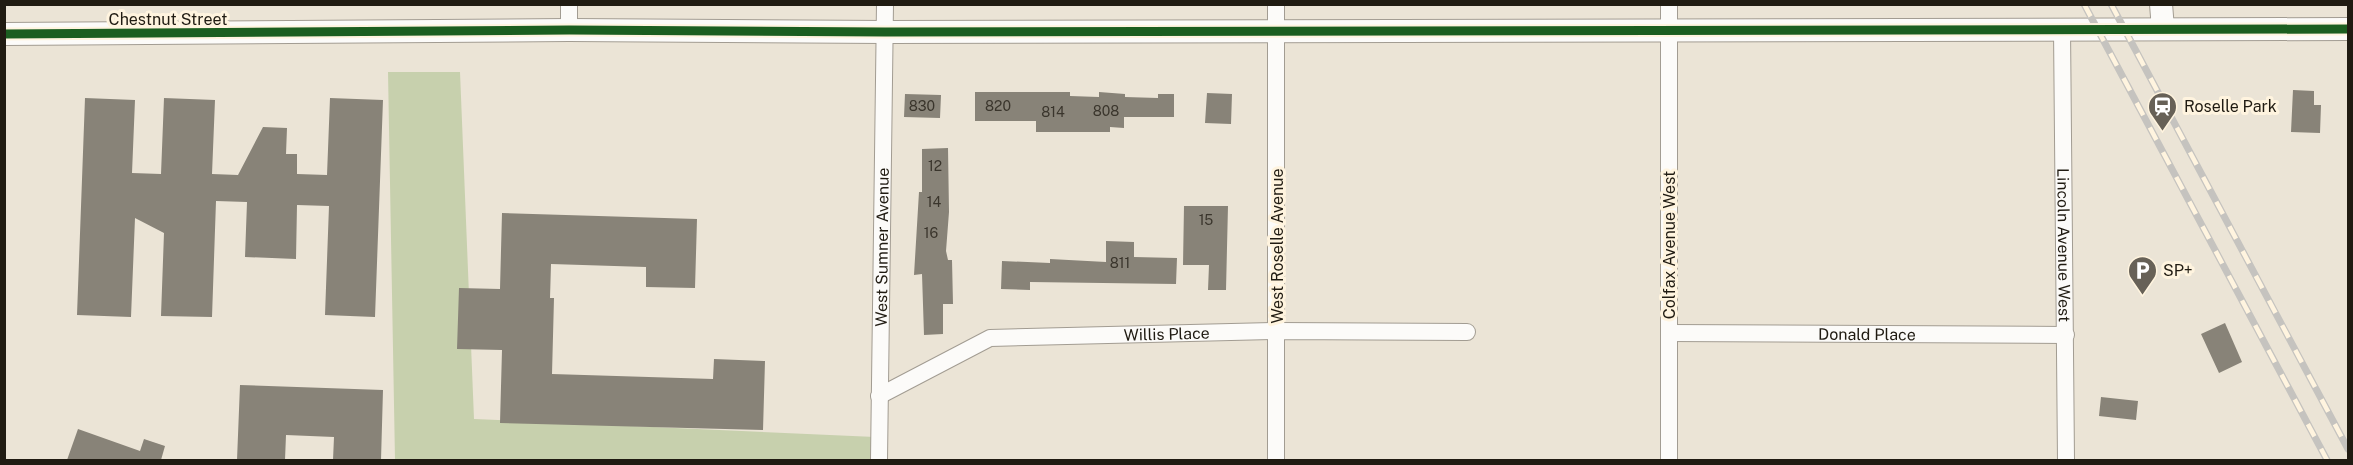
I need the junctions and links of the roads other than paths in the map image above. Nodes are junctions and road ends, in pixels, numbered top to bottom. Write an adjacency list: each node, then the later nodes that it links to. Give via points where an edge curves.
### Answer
1 (569, 4): 9 (street)
2 (885, 4): 12 (street, West Sumner Avenue)
3 (1276, 4): 11 (street, West Roselle Avenue)
4 (1669, 4): 10 (street, Colfax Avenue West)
5 (2161, 4): 7 (street)
6 (2062, 29): 7 (street, Chestnut Street); 10 (street, Chestnut Street); 17 (street, Lincoln Avenue West)
7 (2163, 29): 8 (street, Chestnut Street)
8 (2349, 29)
9 (569, 30): 12 (street, Chestnut Street); 13 (street, Chestnut Street)
10 (1669, 30): 11 (street, Chestnut Street); 16 (street, Colfax Avenue West)
11 (1276, 31): 12 (street, Chestnut Street); 14 (street, West Roselle Avenue)
12 (885, 32): 18 (street, West Sumner Avenue)
13 (4, 34)
14 (1277, 331): 15 (street, Willis Place); 18 (street, Willis Place, via 990,338); 20 (street, West Roselle Avenue)
15 (1467, 332)
16 (1669, 333): 17 (street, Donald Place); 21 (street, Colfax Avenue West)
17 (2066, 335): 22 (street, Lincoln Avenue West)
18 (879, 396): 19 (street, West Sumner Avenue)
19 (879, 460)
20 (1276, 460)
21 (1669, 460)
22 (2066, 460)

